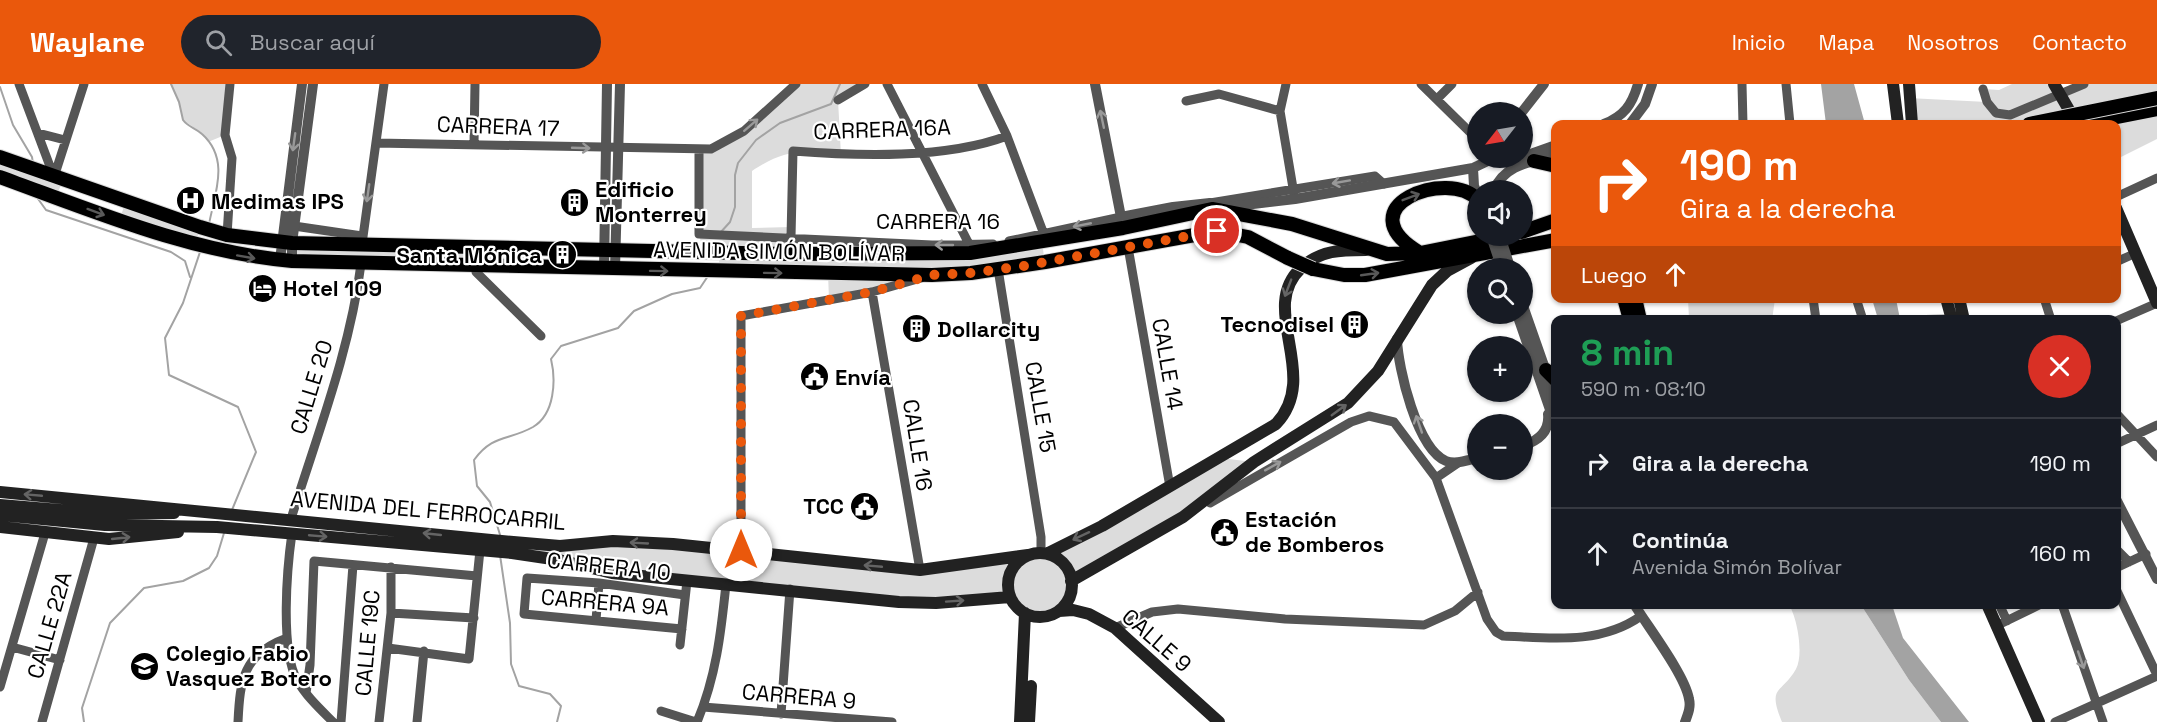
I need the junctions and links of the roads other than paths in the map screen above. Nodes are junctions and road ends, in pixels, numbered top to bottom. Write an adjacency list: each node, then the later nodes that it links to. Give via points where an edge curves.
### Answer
1 (19, 84): 45 (street)
2 (84, 84): 47 (street)
3 (231, 84): 79 (street, via 225,135 232,158)
4 (302, 84): 83 (street, one-way to 83)
5 (313, 84): 74 (street)
6 (384, 84): 48 (street)
7 (475, 84): 49 (street)
8 (608, 84): 51 (street)
9 (620, 84): 51 (street)
10 (796, 84): 52 (street, CARRERA 17, one-way to 10, via 721,145 744,131)
11 (865, 84): 30 (street)
12 (887, 84): 53 (street)
13 (982, 84): 46 (street)
14 (1095, 84): 71 (street, one-way to 14)
15 (1286, 84): 34 (street)
16 (1421, 84): 29 (street)
17 (1452, 84): 29 (street)
18 (1544, 84): 32 (street)
19 (1638, 84): 35 (street, via 1625,112)
20 (1652, 84): 36 (street)
21 (1742, 84): 37 (street)
22 (1786, 84): 38 (street)
23 (1893, 84): 39 (main road)
24 (1909, 84): 40 (main road)
25 (2084, 84): 27 (street)
26 (1984, 87): 27 (street, via 1983,102 1996,112 2010,115)
27 (2057, 90): 42 (main road)
28 (2157, 98): 41 (main road, bridge)
29 (1437, 99): 44 (street)
30 (838, 100)
31 (1186, 101): 34 (street, via 1219,94)
32 (1530, 102)
33 (2157, 109): 43 (main road)
34 (1280, 111): 68 (street)
35 (1611, 120)
36 (1633, 120)
37 (1743, 120)
38 (1790, 120)
39 (1898, 120)
40 (1912, 120)
41 (2049, 120)
42 (2076, 120)
43 (2102, 120)
44 (1467, 130)
45 (38, 133): 47 (street); 62 (street)
46 (1007, 136): 53 (street, CARRERA 16A); 80 (street)
47 (65, 140): 62 (street)
48 (376, 142): 49 (street, CARRERA 17); 81 (street, one-way to 81)
49 (474, 144): 51 (street, CARRERA 17, one-way to 51)
50 (1551, 147): 54 (street)
51 (614, 149): 52 (street, CARRERA 17); 87 (street)
52 (699, 150): 78 (street, CARRERA 16, via 703,234)
53 (921, 152): 78 (street, CARRERA 16A, via 841,155 793,151); 84 (street)
54 (1533, 155)
55 (1551, 156): 57 (street)
56 (0, 157): 62 (main road, AVENIDA SIMÓN BOLÍVAR)
57 (1533, 158)
58 (1533, 161): 59 (main road)
59 (1551, 165)
60 (1473, 168): 65 (street); 68 (street, CARRERA 16, one-way to 68)
61 (1513, 168): 66 (street)
62 (49, 175): 79 (main road, AVENIDA SIMÓN BOLÍVAR)
63 (0, 177): 94 (main road, AVENIDA SIMÓN BOLÍVAR, one-way to 94, via 194,246)
64 (2157, 178): 69 (street)
65 (1474, 180)
66 (1500, 180)
67 (1467, 191): 89 (main road, one-way to 67, via 1402,242 1393,230 1392,212 1411,196 1449,188)
68 (1294, 195): 70 (street, CARRERA 16)
69 (2121, 195)
70 (1211, 206): 71 (street, CARRERA 16, via 1173,207); 80 (main road, AVENIDA SIMÓN BOLÍVAR); 88 (main road, AVENIDA SIMÓN BOLÍVAR, via 1292,224)
71 (1121, 217): 80 (street, CARRERA 16, one-way to 80)
72 (2121, 219): 90 (main road)
73 (1551, 222): 76 (main road)
74 (294, 226): 81 (street); 83 (street)
75 (1551, 226): 77 (main road)
76 (1533, 228)
77 (1533, 230)
78 (792, 232): 84 (street, CARRERA 16, one-way to 78); 91 (street)
79 (221, 233): 83 (main road, AVENIDA SIMÓN BOLÍVAR)
80 (1045, 237): 84 (street, CARRERA 16); 91 (main road, AVENIDA SIMÓN BOLÍVAR, via 970,254)
81 (362, 240): 83 (main road, AVENIDA SIMÓN BOLÍVAR); 87 (main road, AVENIDA SIMÓN BOLÍVAR)
82 (1551, 241): 92 (main road, AVENIDA SIMÓN BOLÍVAR)
83 (286, 242): 94 (street)
84 (969, 244)
85 (1467, 244): 89 (main road, AVENIDA SIMÓN BOLÍVAR)
86 (1128, 247): 92 (main road, AVENIDA SIMÓN BOLÍVAR, one-way to 92, bridge, via 1227,231 1313,269 1344,275); 98 (main road, AVENIDA SIMÓN BOLÍVAR); 118 (street, CALLE 14)
87 (610, 249): 91 (main road, AVENIDA SIMÓN BOLÍVAR); 97 (street)
88 (1373, 251): 89 (main road, AVENIDA SIMÓN BOLÍVAR); 118 (main road, one-way to 118, via 1333,251 1313,259 1296,273 1284,302 1294,370 1290,402 1282,418)
89 (1420, 253)
90 (2136, 253): 93 (street); 101 (main road)
91 (787, 254)
92 (1478, 256): 106 (main road, via 1438,277)
93 (2121, 260)
94 (286, 261): 95 (main road, AVENIDA SIMÓN BOLÍVAR)
95 (361, 264): 96 (main road, AVENIDA SIMÓN BOLÍVAR); 126 (street, CALLE 20, via 331,394)
96 (477, 266): 97 (main road, AVENIDA SIMÓN BOLÍVAR); 105 (street, via 476,272)
97 (610, 269): 99 (main road, AVENIDA SIMÓN BOLÍVAR, one-way to 99)
98 (998, 269): 99 (main road, AVENIDA SIMÓN BOLÍVAR); 135 (street, CALLE 15)
99 (932, 275): 100 (street)
100 (872, 292): 134 (street, via 741,316); 143 (street, CALLE 16)
101 (2157, 303): 102 (street)
102 (2121, 319)
103 (1521, 324): 108 (street)
104 (1530, 324): 107 (street)
105 (541, 336)
106 (1397, 339): 116 (street, one-way to 106, via 1439,456 1425,441 1401,374); 124 (main road, one-way to 106, via 1254,462 1348,403 1378,372)
107 (1551, 375): 108 (street)
108 (1551, 404): 112 (street, via 1543,434)
109 (2121, 418): 111 (street)
110 (2157, 425): 111 (street)
111 (2136, 435): 113 (street); 114 (street)
112 (1533, 442)
113 (2121, 442)
114 (2157, 457)
115 (1467, 461): 116 (street)
116 (1458, 463): 117 (street)
117 (1436, 478): 124 (street, one-way to 117, via 1351,422 1369,416 1399,426); 151 (street)
118 (1170, 487): 135 (main road, one-way to 135)
119 (0, 492): 122 (main road, one-way to 119)
120 (0, 505): 125 (main road)
121 (2121, 508): 137 (street)
122 (196, 510): 125 (main road); 126 (main road, AVENIDA DEL FERROCARRIL)
123 (0, 515): 125 (main road)
124 (1183, 517): 146 (main road)
125 (106, 519): 127 (main road)
126 (291, 519): 132 (main road, AVENIDA DEL FERROCARRIL, one-way to 126)
127 (196, 526): 130 (main road, AVENIDA DEL FERROCARRIL); 131 (main road, one-way to 127, via 179,532)
128 (0, 527): 129 (main road)
129 (45, 533): 131 (main road); 172 (street)
130 (292, 533): 132 (main road, AVENIDA DEL FERROCARRIL, one-way to 132); 170 (street)
131 (94, 538): 175 (street, CALLE 22A)
132 (486, 547): 133 (main road, AVENIDA DEL FERROCARRIL); 144 (street)
133 (513, 547): 134 (main road, AVENIDA DEL FERROCARRIL, one-way to 133, via 613,541); 147 (main road, AVENIDA DEL FERROCARRIL, via 612,573)
134 (741, 550): 143 (main road, AVENIDA DEL FERROCARRIL, one-way to 134)
135 (1044, 553): 138 (main road); 146 (main road, via 1065,566)
136 (2121, 554): 139 (street)
137 (2146, 554): 139 (street); 145 (street)
138 (1028, 555): 143 (main road, AVENIDA DEL FERROCARRIL); 153 (main road, via 1016,563 1009,576)
139 (2128, 562): 141 (street)
140 (353, 565): 142 (street); 178 (street, via 314,561); 187 (street)
141 (2121, 566)
142 (391, 567): 144 (street); 161 (street, CALLE 19C)
143 (920, 570)
144 (477, 576): 165 (street)
145 (2157, 579)
146 (1071, 580): 160 (main road, via 1066,602)
147 (687, 581): 149 (main road, AVENIDA DEL FERROCARRIL); 152 (street)
148 (599, 583): 152 (street, CARRERA 10); 162 (street, CARRERA 10, via 527,578); 166 (street)
149 (726, 584): 150 (main road, AVENIDA DEL FERROCARRIL); 180 (street, via 719,650)
150 (790, 589): 153 (main road, AVENIDA DEL FERROCARRIL, one-way to 153, via 899,602); 182 (street)
151 (1478, 592): 164 (street, via 1487,619 1503,636 1578,639 1627,626); 168 (street, via 1455,611 1424,625 1285,619 1178,609 1152,612)
152 (685, 595): 169 (street)
153 (1011, 597): 163 (main road)
154 (2121, 599): 176 (street)
155 (1637, 609): 164 (street)
156 (1991, 609): 167 (main road)
157 (2000, 609): 167 (street)
158 (2031, 609): 167 (street)
159 (2064, 609): 179 (street, one-way to 179)
160 (1059, 611): 163 (main road, via 1042,617); 168 (main road, CALLE 9, via 1089,614)
161 (391, 613): 165 (street); 173 (street, CALLE 19C)
162 (524, 614): 166 (street, CARRERA 9A)
163 (1029, 615): 192 (main road); 193 (main road)
164 (1641, 616): 183 (street, via 1689,696)
165 (474, 618): 174 (street, via 469,658)
166 (596, 620): 169 (street, CARRERA 9A)
167 (2003, 623): 195 (main road)
168 (1115, 628): 194 (main road, CALLE 9)
169 (682, 629): 171 (street)
170 (287, 638): 178 (street, via 296,678); 185 (street, via 274,642 246,668 240,687)
171 (681, 645)
172 (12, 647): 175 (street); 177 (street)
173 (388, 648): 174 (street); 188 (street, CALLE 19C)
174 (424, 651): 189 (street)
175 (60, 660): 184 (street, CALLE 22A)
176 (2157, 675): 179 (street)
177 (0, 687)
178 (306, 693): 186 (street)
179 (2096, 704): 196 (street); 197 (street)
180 (703, 707): 182 (street, CARRERA 9); 190 (street)
181 (661, 711): 190 (street)
182 (781, 714): 191 (street, CARRERA 9)
183 (1686, 718)
184 (42, 722)
185 (238, 722)
186 (333, 722)
187 (341, 722)
188 (379, 722)
189 (417, 722)
190 (697, 722)
191 (892, 722)
192 (1020, 722)
193 (1029, 722)
194 (1219, 722)
195 (2039, 722)
196 (2055, 722)
197 (2103, 722)

